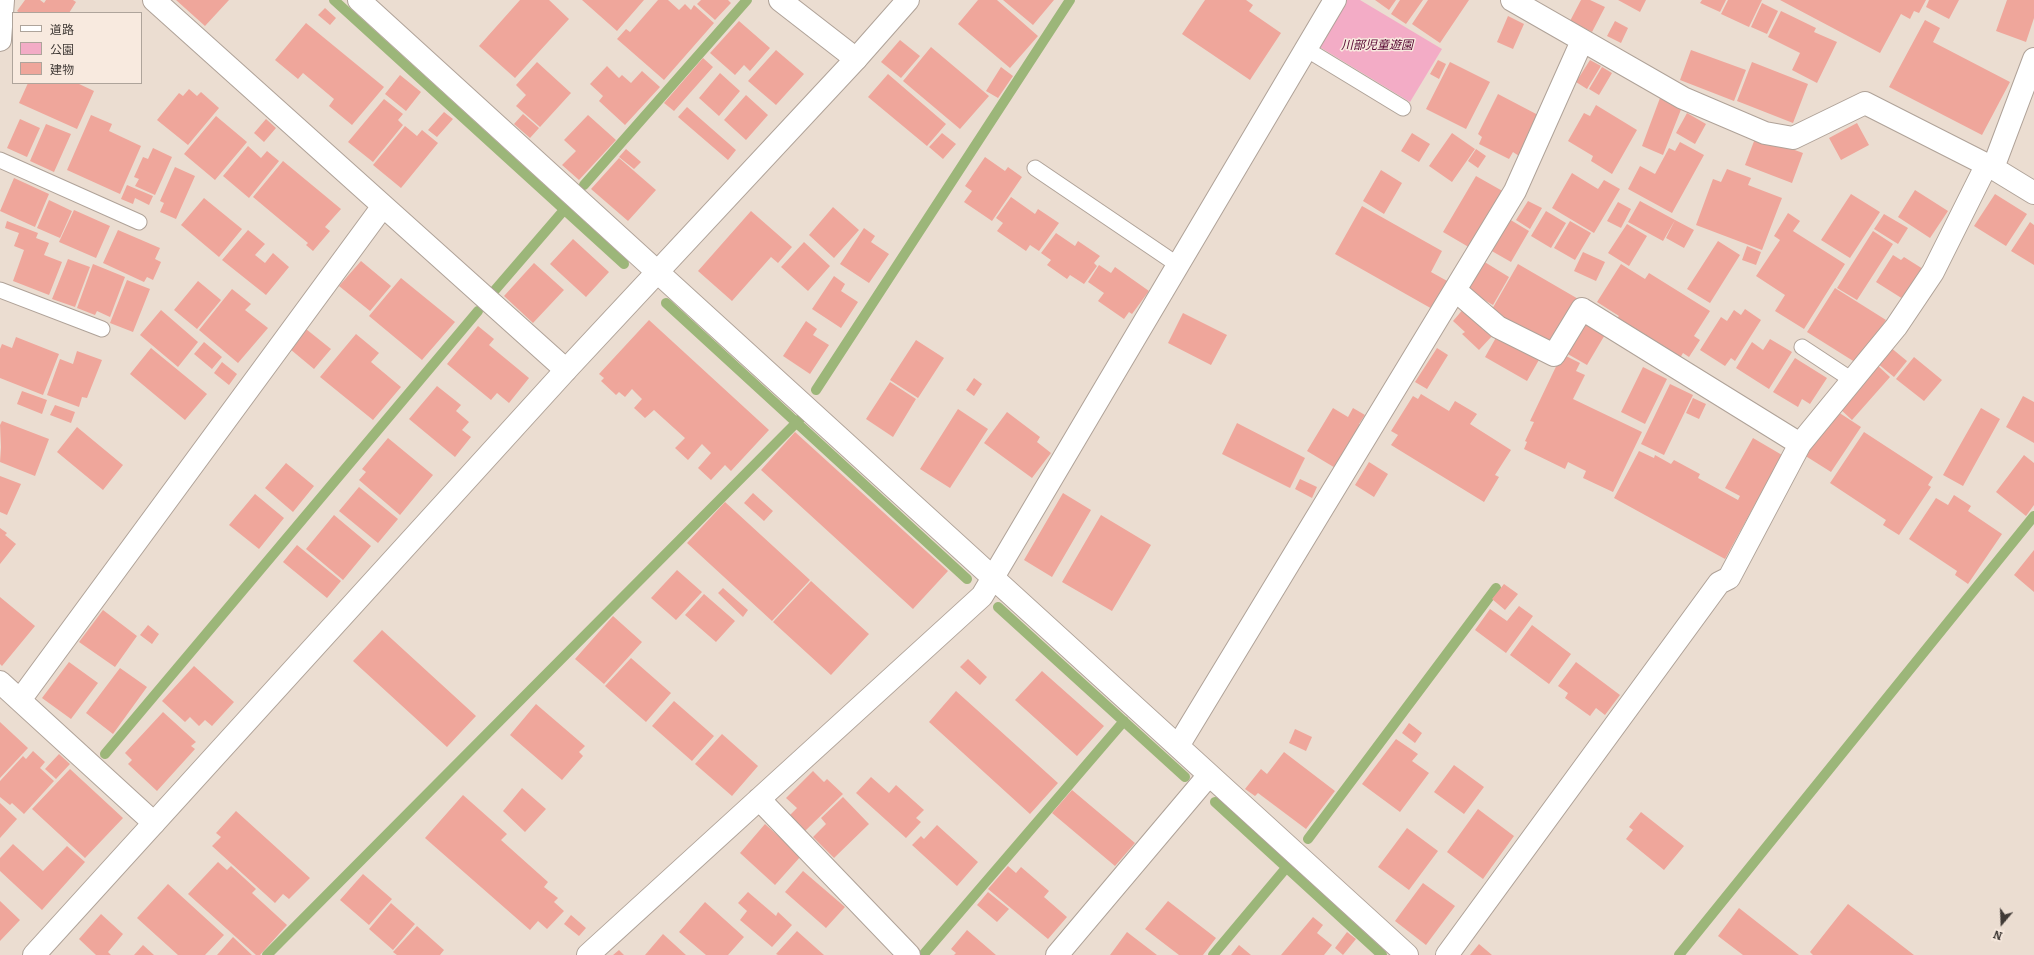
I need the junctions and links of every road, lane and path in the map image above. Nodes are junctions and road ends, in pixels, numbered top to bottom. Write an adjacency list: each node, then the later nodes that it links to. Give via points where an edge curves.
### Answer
1 (3, 0): 8 (street)
2 (154, 0): 18 (street)
3 (359, 0): 21 (street)
4 (780, 0): 12 (street)
5 (908, 0): 12 (street)
6 (1335, 0): 10 (street)
7 (1512, 0): 9 (street)
8 (0, 40)
9 (1582, 41): 15 (street, via 1683,98 1765,133 1793,138 1865,103); 23 (street, via 1515,191)
10 (1306, 49): 13 (lane); 20 (street)
11 (2034, 59): 15 (street)
12 (856, 60): 21 (street)
13 (1403, 108)
14 (0, 160): 19 (lane)
15 (1990, 166): 17 (street); 27 (street, via 1933,272 1896,327)
16 (1036, 168): 20 (lane)
17 (2034, 193)
18 (383, 206): 26 (street); 31 (street)
19 (139, 222)
20 (1178, 265): 29 (street)
21 (659, 273): 26 (street); 29 (street)
22 (0, 290): 24 (lane)
23 (1455, 290): 28 (street, via 1498,327 1554,355 1582,309); 32 (street)
24 (102, 329)
25 (1802, 347): 27 (lane)
26 (566, 370): 35 (street)
27 (1852, 380): 28 (street)
28 (1800, 444): 41 (street, via 1728,578 1719,583)
29 (993, 578): 32 (street); 34 (street, via 982,596)
30 (0, 682): 31 (street)
31 (20, 700): 35 (street)
32 (1178, 746): 33 (street)
33 (1209, 775): 39 (street); 40 (street)
34 (759, 799): 37 (street); 38 (street)
35 (154, 823): 36 (street)
36 (34, 955)
37 (588, 955)
38 (909, 955)
39 (1057, 955)
40 (1407, 955)
41 (1447, 955)

